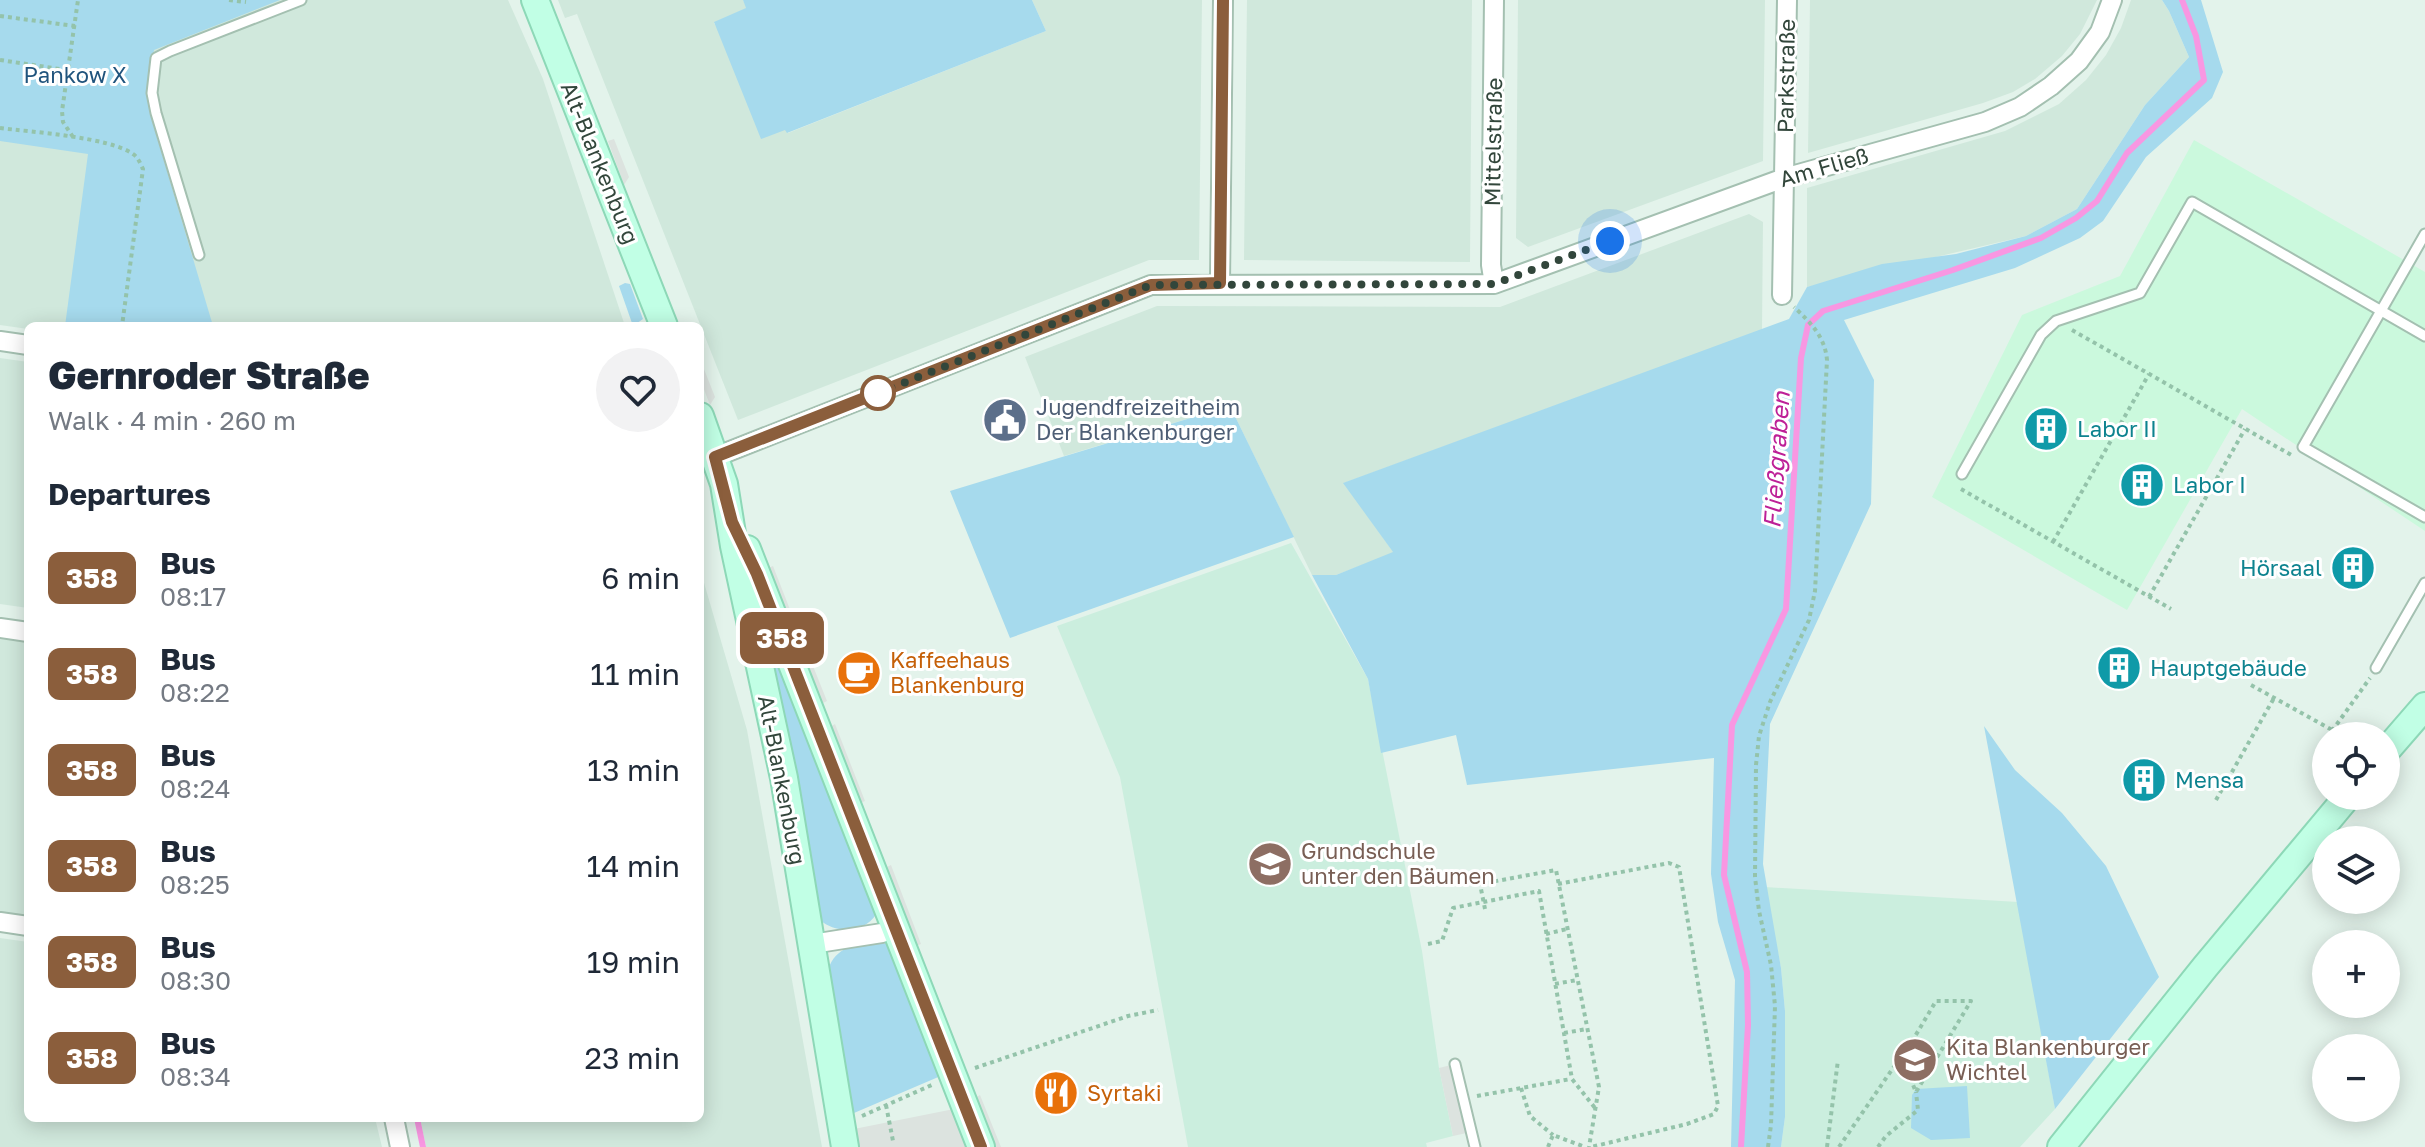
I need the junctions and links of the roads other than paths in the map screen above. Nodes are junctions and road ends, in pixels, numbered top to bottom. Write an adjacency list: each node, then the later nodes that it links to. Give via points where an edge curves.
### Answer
1 (301, 0): 9 (lane, via 156,58 156,113)
2 (535, 0): 14 (main road, Alt-Blankenburg)
3 (1223, 0): 10 (street)
4 (1494, 0): 11 (street, Mittelstraße)
5 (1787, 0): 7 (street, Parkstraße)
6 (2112, 0): 7 (street, Am Fließ, via 2100,32 2079,61 2020,107 1985,122)
7 (1784, 178): 11 (street, Am Fließ); 12 (street, Parkstraße)
8 (2425, 234): 13 (lane)
9 (199, 255)
10 (1220, 283): 11 (street); 19 (street, via 1151,285)
11 (1494, 284)
12 (1782, 295)
13 (2381, 311): 15 (lane); 20 (lane, via 2192,202 2140,293 2056,321 2041,335); 21 (lane, via 2303,447)
14 (662, 322)
15 (2425, 336)
16 (0, 341): 17 (street)
17 (24, 344)
18 (704, 431): 19 (main road, Alt-Blankenburg)
19 (715, 457): 22 (main road, Alt-Blankenburg)
20 (1962, 474)
21 (2425, 517)
22 (732, 522): 32 (main road, Alt-Blankenburg); 33 (main road, Alt-Blankenburg)
23 (2425, 583): 26 (lane)
24 (0, 628): 25 (street)
25 (24, 631)
26 (2376, 668)
27 (2425, 706): 28 (main road)
28 (2400, 735)
29 (2336, 810): 40 (main road)
30 (0, 922): 31 (street)
31 (24, 925)
32 (896, 928): 33 (street); 38 (main road, Alt-Blankenburg)
33 (812, 944): 37 (main road, Alt-Blankenburg)
34 (1455, 1064): 39 (lane)
35 (395, 1122): 36 (street)
36 (400, 1147)
37 (845, 1147)
38 (981, 1147)
39 (1475, 1147)
40 (2061, 1147)

